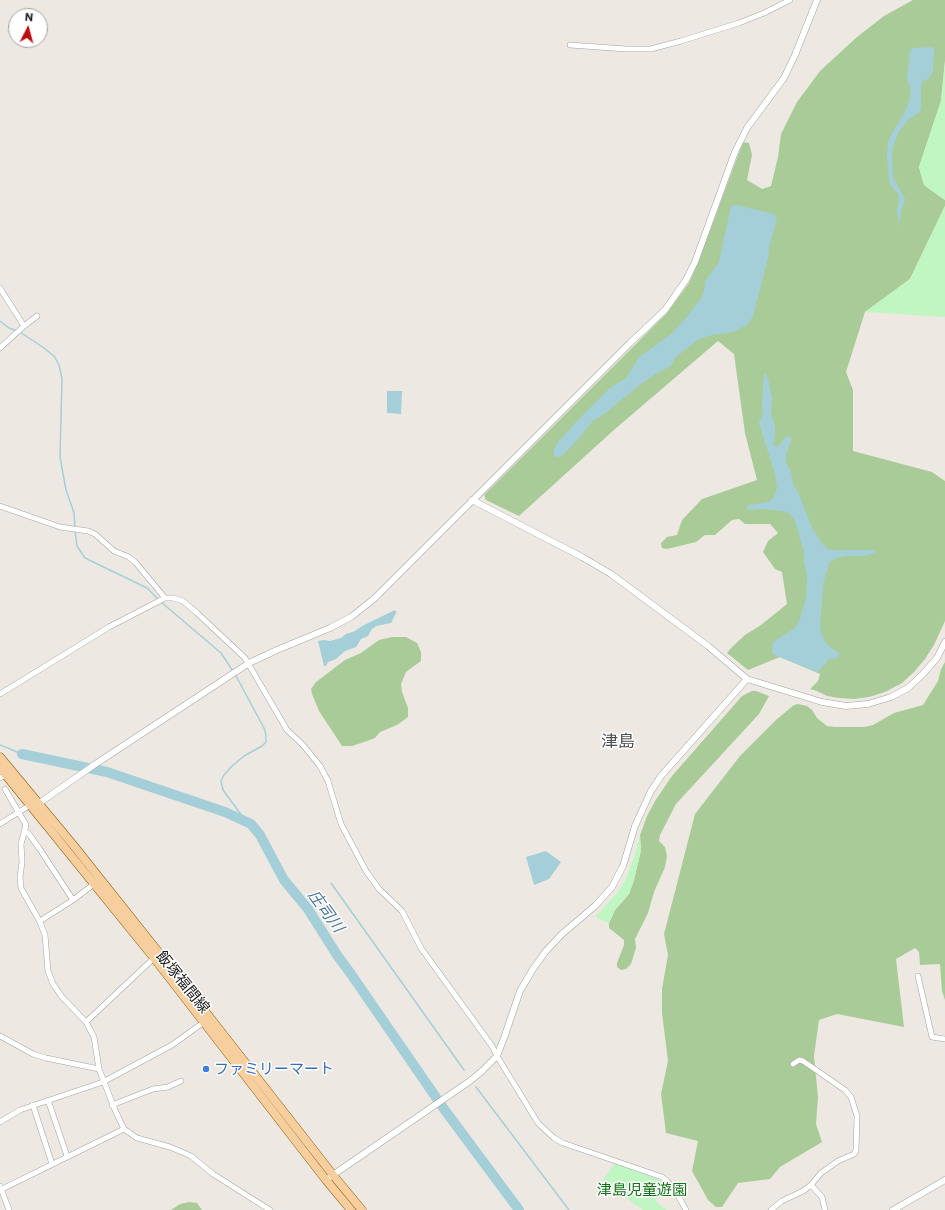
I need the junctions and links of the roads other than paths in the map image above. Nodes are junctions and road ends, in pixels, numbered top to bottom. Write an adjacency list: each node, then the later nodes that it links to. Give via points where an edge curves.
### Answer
1 (790, 0): 3 (street, via 739,23 651,49)
2 (818, 0): 8 (street, via 784,78 748,128 735,152 695,262 676,295 665,310)
3 (570, 45)
4 (0, 288): 6 (street)
5 (37, 316): 6 (street)
6 (24, 326): 7 (street)
7 (0, 348)
8 (472, 500): 12 (street, via 375,598 351,617); 13 (street, via 611,574)
9 (0, 506): 10 (street, via 60,527 95,534 114,551 136,563)
10 (165, 598): 12 (street, via 183,602); 14 (street, via 109,627)
11 (945, 642): 13 (street, via 937,658 908,688 891,697 868,704 846,706 822,702)
12 (249, 663): 18 (street); 31 (street, via 287,730 320,766 328,781 341,824 366,871 379,889 402,911 420,948 492,1046)
13 (750, 680): 31 (street, via 661,776 635,826 623,866 612,887 596,905 562,934 533,969 520,991)
14 (0, 694)
15 (0, 757): 18 (main road, 飯塚福間線)
16 (2, 774): 18 (main road, 飯塚福間線)
17 (5, 789): 19 (street)
18 (34, 805): 19 (street); 22 (main road, 飯塚福間線); 43 (main road, 飯塚福間線, via 183,983)
19 (18, 812): 20 (street); 21 (street, via 26,825)
20 (0, 824)
21 (24, 831): 23 (street, via 39,848); 24 (street, via 21,844 21,888)
22 (94, 884): 23 (street); 25 (main road, 飯塚福間線)
23 (73, 900): 24 (street)
24 (40, 921): 27 (street, via 48,971 53,984)
25 (154, 958): 27 (street); 28 (main road, 飯塚福間線)
26 (918, 976): 30 (street, via 932,1037)
27 (86, 1022): 33 (street, via 94,1037)
28 (204, 1022): 35 (street, via 172,1046); 43 (main road, 飯塚福間線)
29 (0, 1036): 33 (street, via 33,1054)
30 (945, 1038)
31 (496, 1056): 43 (street, via 481,1072); 51 (street, via 546,1132 563,1143 662,1177 676,1192)
32 (793, 1064): 45 (street, via 799,1060 803,1061 845,1090 851,1097 857,1116 854,1154 821,1173)
33 (99, 1069): 35 (street)
34 (181, 1081): 37 (street)
35 (104, 1082): 36 (street); 37 (street)
36 (48, 1100): 38 (street); 41 (street)
37 (112, 1104): 40 (street)
38 (33, 1105): 39 (street); 42 (street)
39 (0, 1122)
40 (124, 1128): 41 (street); 49 (street, via 137,1138 191,1156 213,1174)
41 (67, 1156): 42 (street)
42 (52, 1164): 46 (street)
43 (329, 1178): 47 (main road, 飯塚福間線); 50 (main road, 飯塚福間線)
44 (945, 1180): 54 (street)
45 (811, 1185): 52 (street); 53 (street, via 822,1197)
46 (0, 1188): 48 (street)
47 (347, 1209)
48 (9, 1210)
49 (270, 1210)
50 (362, 1210)
51 (686, 1210)
52 (771, 1210)
53 (825, 1210)
54 (893, 1210)

